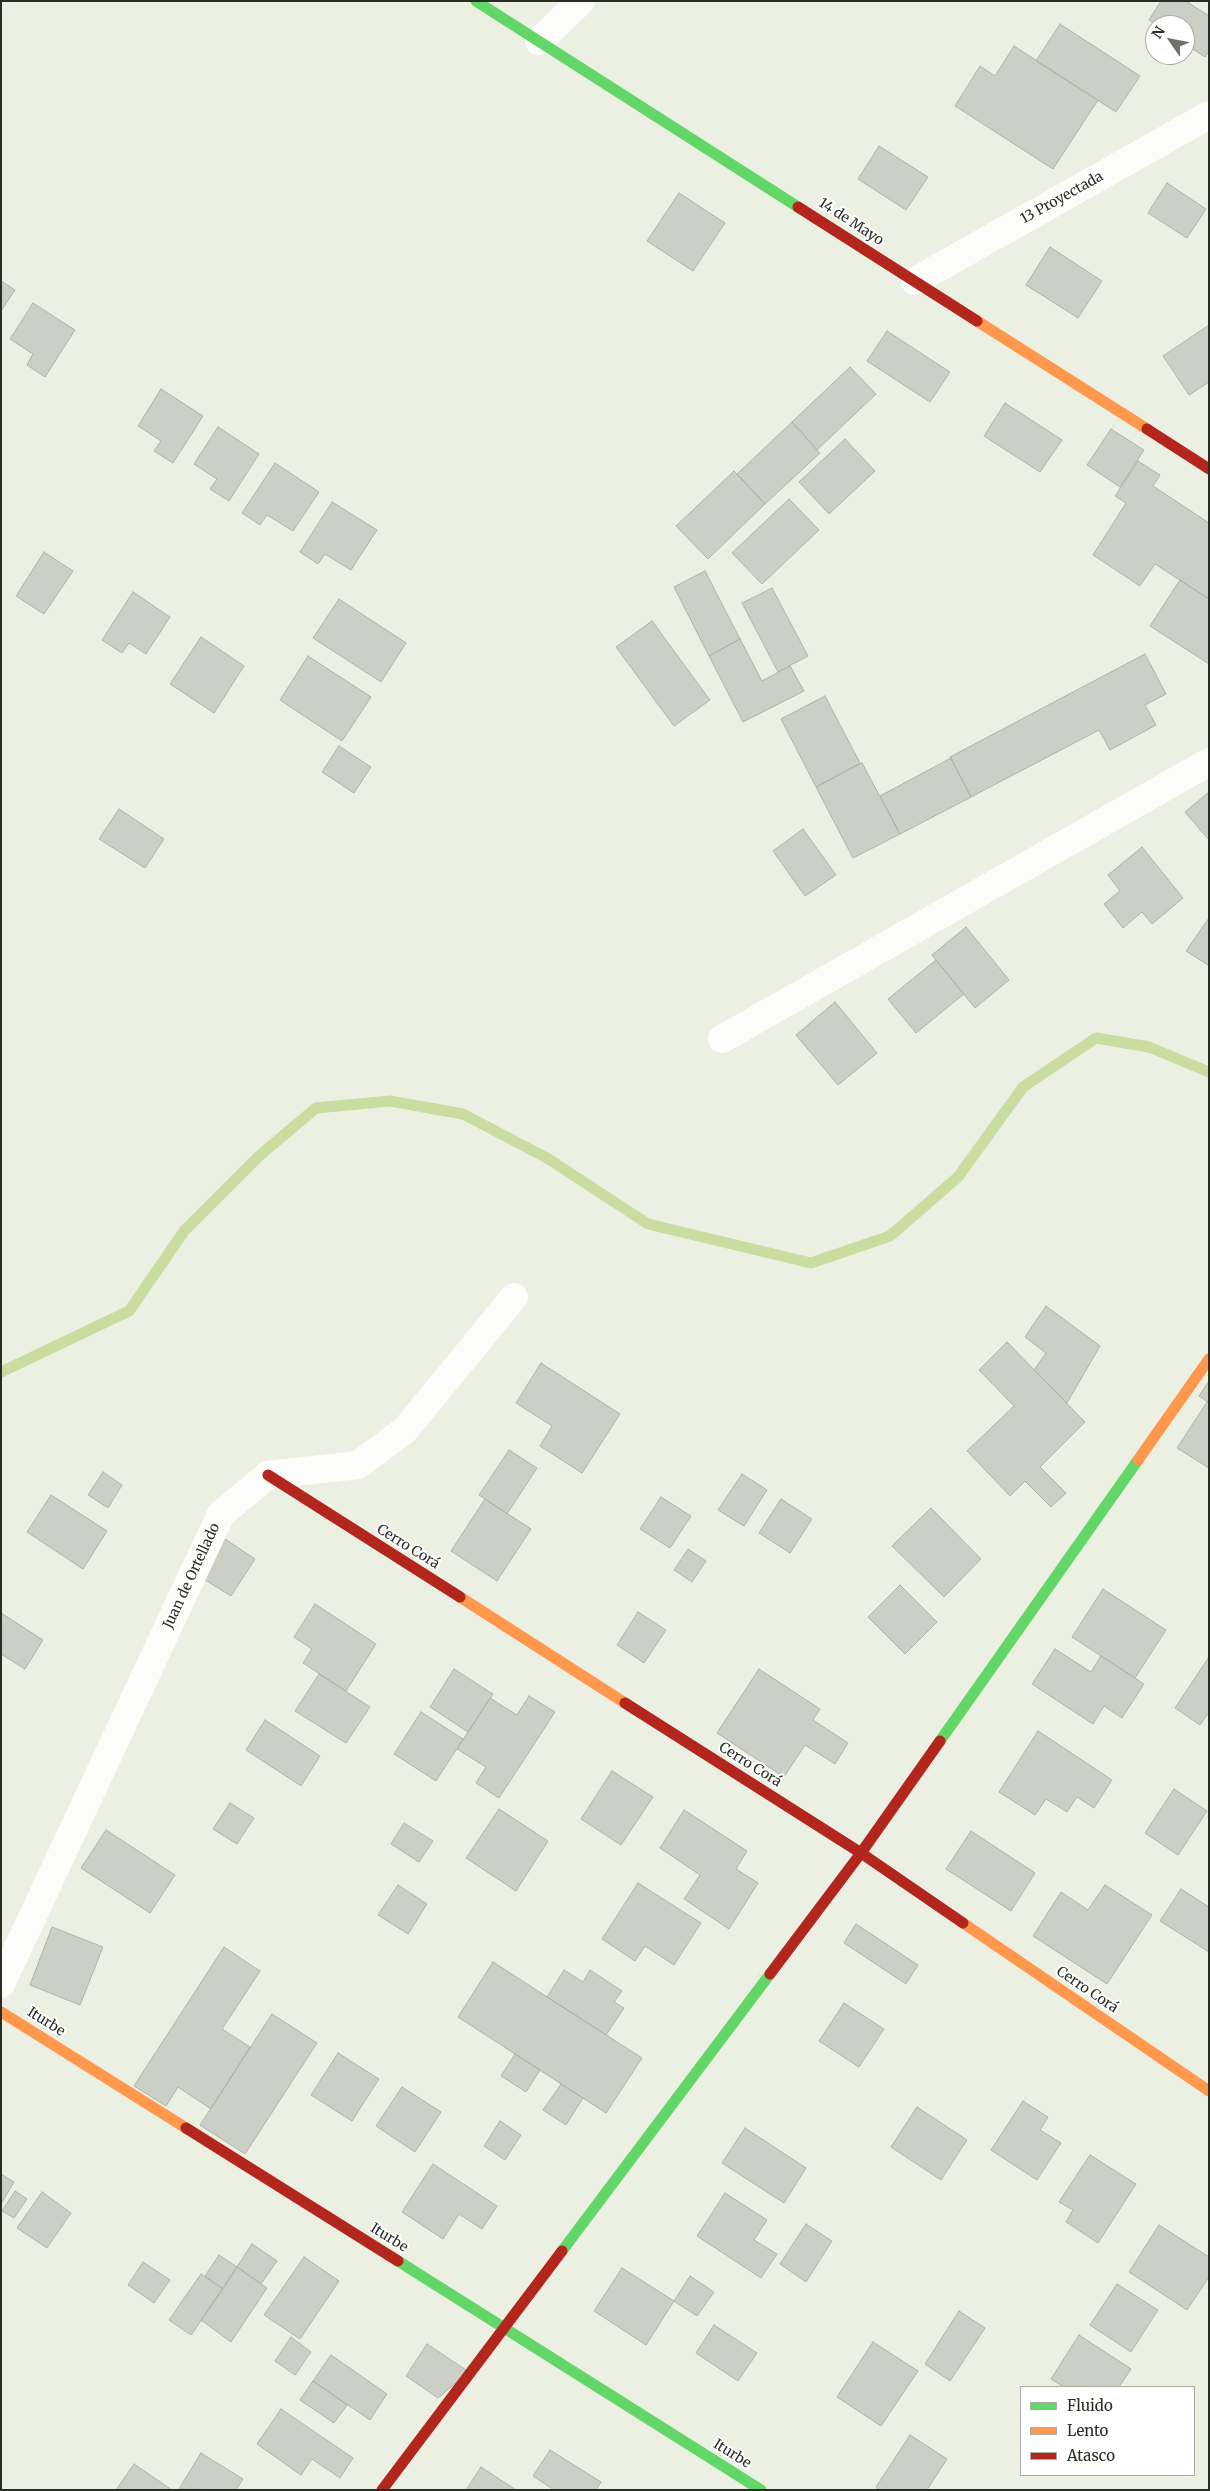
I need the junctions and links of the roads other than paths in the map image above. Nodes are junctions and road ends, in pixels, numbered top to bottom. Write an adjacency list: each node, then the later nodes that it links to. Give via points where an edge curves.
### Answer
1 (476, 1): 3 (street, 14 de Mayo)
2 (581, 1): 3 (street)
3 (539, 41): 5 (street, 14 de Mayo)
4 (1209, 115): 5 (street, 13 Proyectada)
5 (915, 281): 6 (street, 14 de Mayo)
6 (1209, 469)
7 (1209, 762): 8 (street)
8 (722, 1039)
9 (514, 1297): 11 (street, via 405,1430 358,1465)
10 (1209, 1359): 12 (street)
11 (268, 1475): 12 (street, Cerro Corá); 13 (street, Juan de Ortellado, via 221,1514)
12 (861, 1853): 15 (street, Cerro Corá); 16 (street)
13 (1, 1984)
14 (1, 2012): 16 (street, Iturbe)
15 (1209, 2091)
16 (503, 2327): 17 (street); 18 (street, Iturbe)
17 (382, 2490)
18 (761, 2490)

